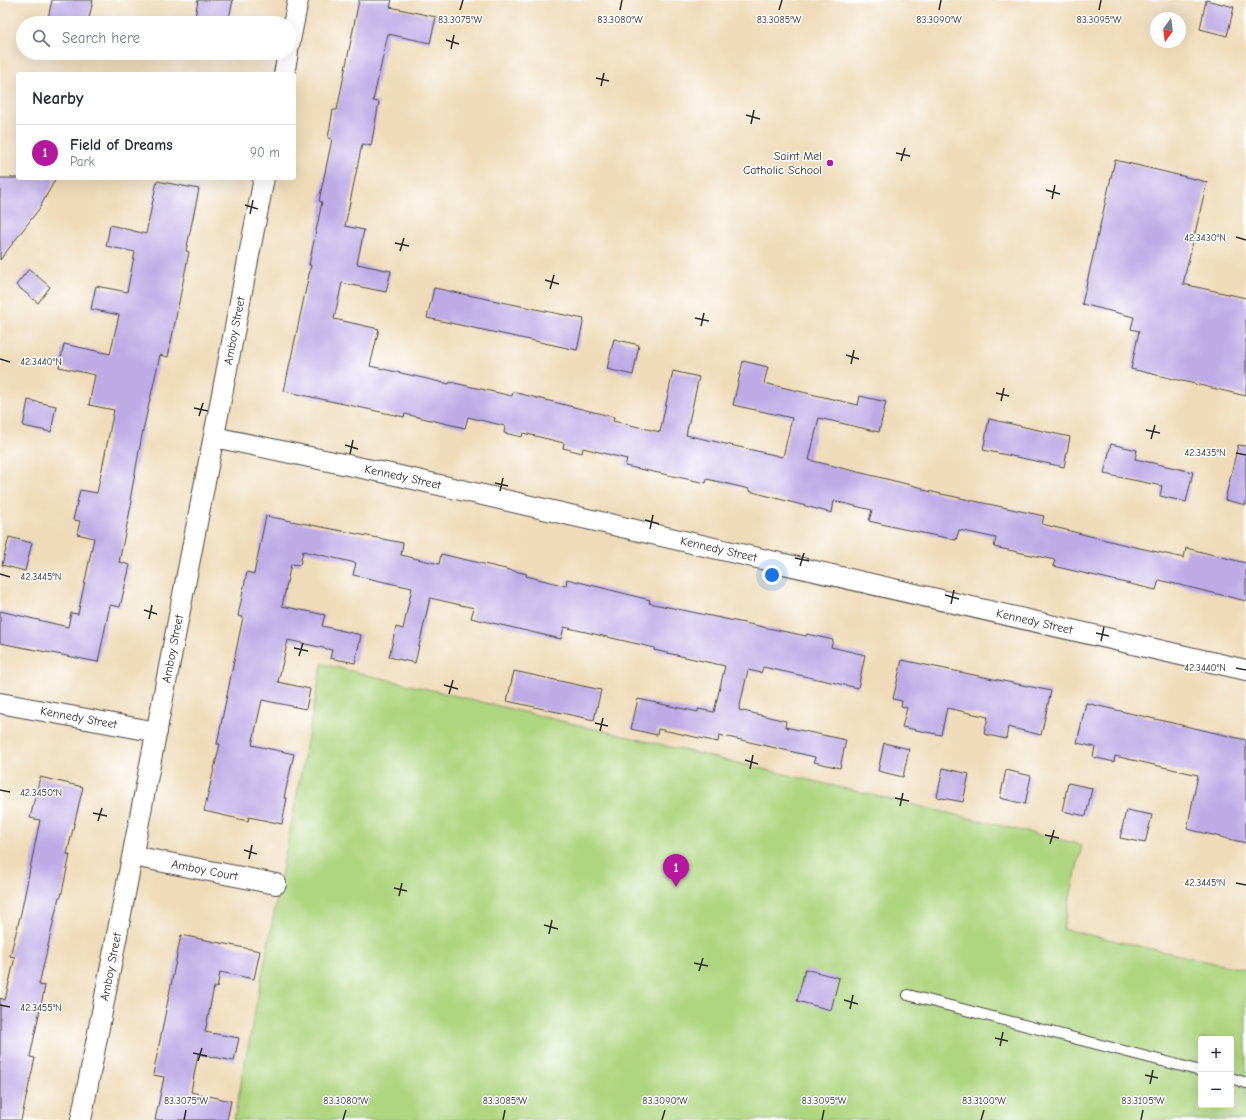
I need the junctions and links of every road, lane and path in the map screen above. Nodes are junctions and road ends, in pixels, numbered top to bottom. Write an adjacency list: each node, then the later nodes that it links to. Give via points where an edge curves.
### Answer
1 (298, 0): 2 (street)
2 (295, 16)
3 (287, 60): 4 (street)
4 (284, 72)
5 (264, 180): 6 (street, Amboy Street)
6 (214, 437): 7 (street, Kennedy Street, via 400,476); 9 (street, Amboy Street)
7 (1246, 670)
8 (0, 703): 9 (street, Kennedy Street)
9 (157, 732): 10 (street, Amboy Street)
10 (133, 856): 11 (street, Amboy Court); 16 (street, Amboy Street)
11 (276, 884)
12 (908, 995): 13 (lane)
13 (1198, 1070)
14 (1234, 1079): 15 (lane)
15 (1246, 1083)
16 (81, 1120)

